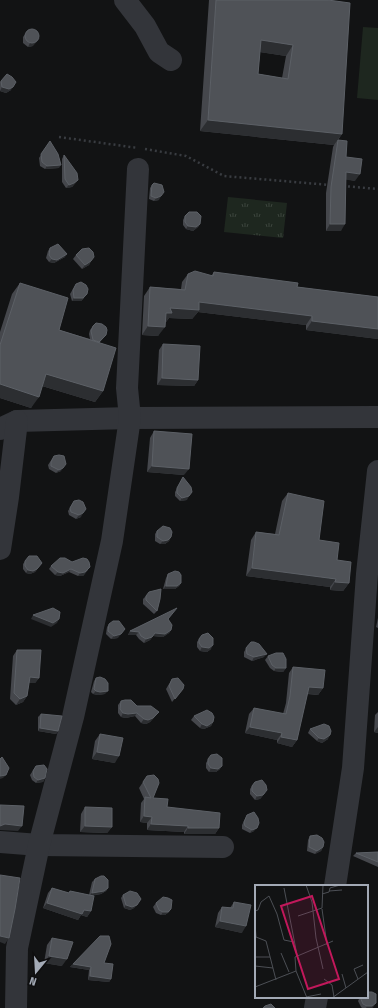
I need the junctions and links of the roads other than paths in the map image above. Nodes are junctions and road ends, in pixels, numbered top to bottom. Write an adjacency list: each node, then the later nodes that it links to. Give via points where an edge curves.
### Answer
1 (125, 0): 2 (street, via 146,26 159,52)
2 (171, 60)
3 (138, 168): 5 (street, via 127,388)
4 (378, 417): 5 (street)
5 (130, 418): 6 (street); 11 (street, via 112,540 73,717)
6 (8, 425): 8 (street, via 8,497)
7 (378, 471): 9 (street)
8 (0, 549)
9 (372, 581): 13 (street, via 353,768)
10 (0, 842): 11 (street)
11 (39, 845): 12 (street); 15 (street, via 17,948)
12 (223, 847)
13 (334, 885)
14 (317, 998): 16 (street)
15 (16, 1008)
16 (315, 1008)

